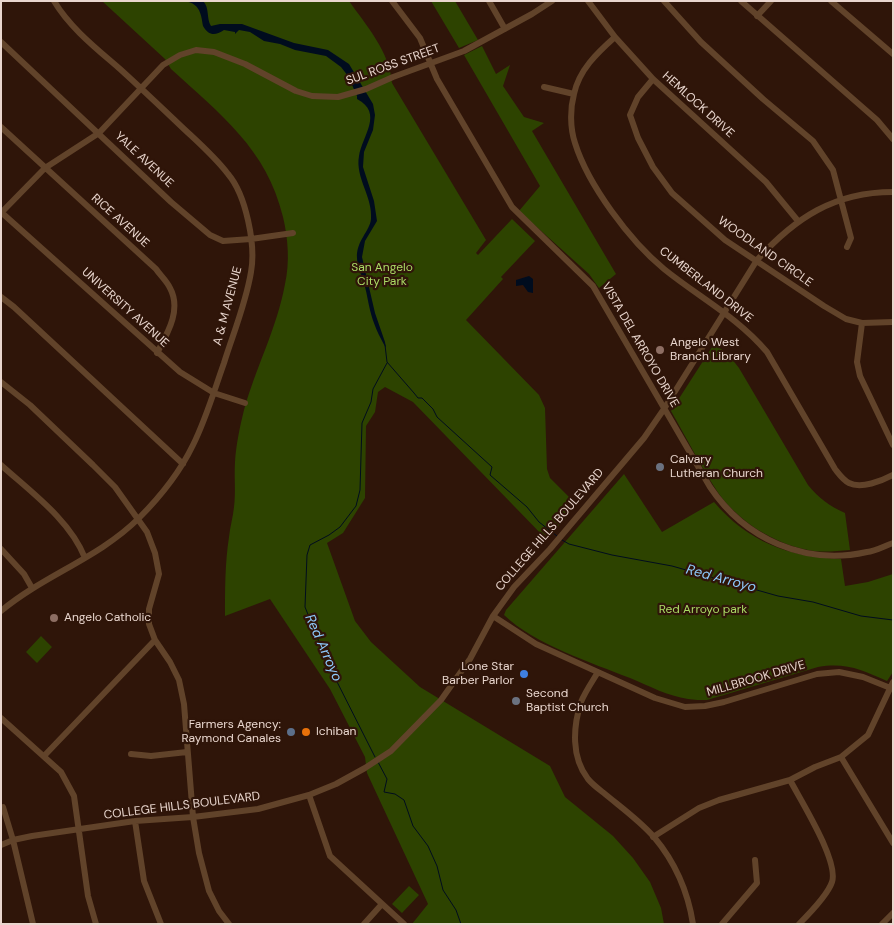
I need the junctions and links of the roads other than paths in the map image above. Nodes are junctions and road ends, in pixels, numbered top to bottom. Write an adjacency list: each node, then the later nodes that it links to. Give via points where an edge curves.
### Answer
1 (54, 1): 18 (street, A & M AVENUE, via 82,35)
2 (392, 1): 15 (street, VISTA DEL ARROYO DRIVE, via 420,38)
3 (489, 1): 11 (street)
4 (552, 1): 11 (street, SUL ROSS STREET)
5 (588, 1): 12 (street, HEMLOCK DRIVE)
6 (664, 1): 25 (street, via 701,42 813,141 833,170)
7 (741, 1): 10 (street)
8 (771, 1): 10 (street)
9 (831, 1): 14 (street)
10 (757, 16): 22 (street, via 877,120)
11 (505, 29): 15 (street, SUL ROSS STREET, via 464,51)
12 (615, 37): 16 (street, HEMLOCK DRIVE); 19 (street, CUMBERLAND DRIVE, via 584,69)
13 (1, 42): 21 (street, YALE AVENUE)
14 (893, 54)
15 (431, 63): 18 (street, SUL ROSS STREET, via 350,94 312,96 231,58 196,50 163,65); 40 (street, VISTA DEL ARROYO DRIVE, via 437,79 512,208 594,286)
16 (653, 79): 27 (street, HEMLOCK DRIVE, via 766,182); 31 (street, WOODLAND CIRCLE, via 638,97 630,115 653,167 672,193 695,214 725,240)
17 (544, 87): 19 (street)
18 (142, 89): 21 (street, SUL ROSS STREET); 29 (street, A & M AVENUE, via 230,176 240,193)
19 (574, 94): 33 (street, CUMBERLAND DRIVE, via 571,120 575,143 587,172 604,199 643,249)
20 (1, 127): 23 (street, RICE AVENUE)
21 (99, 133): 23 (street, SUL ROSS STREET); 29 (street, YALE AVENUE, via 210,235 222,241)
22 (893, 139)
23 (45, 168): 26 (street, SUL ROSS STREET); 36 (street, RICE AVENUE, via 156,268 171,289 174,306 170,328)
24 (893, 192): 25 (street, COLLEGE HILLS BOULEVARD)
25 (841, 199): 27 (street, COLLEGE HILLS BOULEVARD); 30 (street, via 851,238)
26 (1, 213): 36 (street, UNIVERSITY AVENUE)
27 (798, 221): 31 (street, COLLEGE HILLS BOULEVARD)
28 (293, 232): 29 (street, YALE AVENUE)
29 (251, 239): 38 (street, A & M AVENUE, via 252,271)
30 (847, 247)
31 (757, 260): 33 (street, COLLEGE HILLS BOULEVARD); 35 (street, WOODLAND CIRCLE, via 824,306 846,319)
32 (1, 297): 42 (street)
33 (725, 312): 40 (street, COLLEGE HILLS BOULEVARD); 44 (street, CUMBERLAND DRIVE, via 754,336 767,352 842,478 851,484 863,485)
34 (893, 322): 35 (street, WOODLAND CIRCLE)
35 (862, 323): 41 (street, via 857,362 860,376)
36 (156, 352): 38 (street, UNIVERSITY AVENUE)
37 (1, 382): 45 (street, via 93,465)
38 (214, 393): 39 (street, UNIVERSITY AVENUE); 42 (street, A & M AVENUE, via 204,423)
39 (245, 403)
40 (664, 409): 46 (street, VISTA DEL ARROYO DRIVE, via 720,501 755,533 781,546 812,554 860,554); 51 (street, COLLEGE HILLS BOULEVARD, via 644,438 514,587)
41 (893, 445)
42 (182, 464): 45 (street, A & M AVENUE)
43 (1, 465): 48 (street, via 72,534)
44 (893, 475)
45 (138, 519): 48 (street, A & M AVENUE, via 114,540); 52 (street, via 147,532 159,574 148,624)
46 (893, 543)
47 (1, 549): 49 (street)
48 (85, 558): 49 (street, A & M AVENUE)
49 (32, 588): 50 (street, A & M AVENUE)
50 (1, 611)
51 (494, 616): 53 (street, MILLBROOK DRIVE, via 536,644); 61 (street, COLLEGE HILLS BOULEVARD, via 441,700 391,751 336,784)
52 (155, 640): 56 (street, via 179,680); 58 (street)
53 (598, 672): 54 (street, MILLBROOK DRIVE, via 655,698 685,707 724,702 817,674 839,672); 66 (street, via 581,701 574,732 580,766 588,780)
54 (892, 686): 59 (street, via 868,735)
55 (1, 718): 58 (street)
56 (187, 752): 57 (street, via 151,756); 63 (street)
57 (131, 754)
58 (44, 756): 65 (street, via 61,772 74,796)
59 (840, 757): 60 (street); 68 (street)
60 (790, 780): 66 (street, via 699,808); 81 (street, via 825,846 834,875 832,884)
61 (309, 795): 63 (street, COLLEGE HILLS BOULEVARD, via 258,809); 71 (street, via 330,856)
62 (3, 807): 67 (street)
63 (194, 817): 64 (street, COLLEGE HILLS BOULEVARD); 76 (street, via 209,892)
64 (135, 821): 65 (street, COLLEGE HILLS BOULEVARD); 75 (street, via 144,881)
65 (80, 829): 67 (street, COLLEGE HILLS BOULEVARD); 74 (street, via 88,896)
66 (654, 837): 79 (street, via 676,869)
67 (13, 840): 69 (street, COLLEGE HILLS BOULEVARD); 73 (street)
68 (893, 843)
69 (1, 845)
70 (755, 860): 80 (street, via 757,883)
71 (382, 904): 77 (street); 78 (street)
72 (893, 913): 82 (street)
73 (33, 924)
74 (96, 924)
75 (161, 924)
76 (229, 924)
77 (364, 924)
78 (404, 924)
79 (693, 924)
80 (722, 924)
81 (799, 924)
82 (882, 924)

